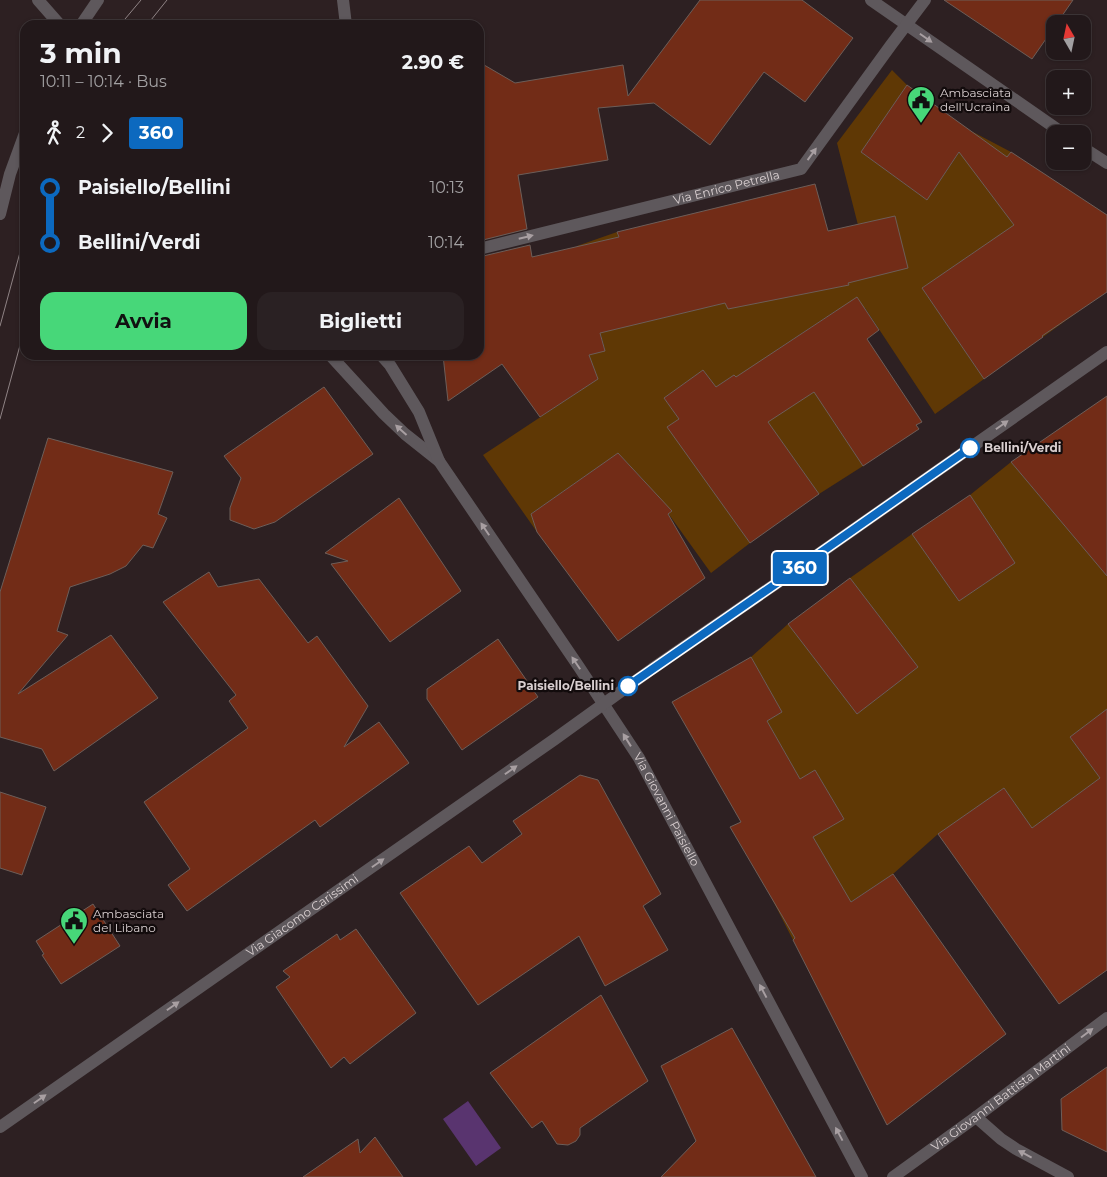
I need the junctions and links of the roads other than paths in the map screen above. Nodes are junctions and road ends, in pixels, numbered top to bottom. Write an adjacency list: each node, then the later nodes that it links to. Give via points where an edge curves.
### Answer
1 (38, 0): 6 (street)
2 (98, 0): 7 (street)
3 (342, 0): 8 (street)
4 (871, 0): 9 (street)
5 (925, 0): 9 (street, Via Enrico Petrella)
6 (56, 20)
7 (84, 20)
8 (345, 20)
9 (906, 24): 10 (street, one-way to 10); 15 (street, Via Enrico Petrella, one-way to 9, via 801,169)
10 (1051, 125)
11 (20, 147): 14 (street)
12 (1091, 152): 13 (street)
13 (1107, 164)
14 (0, 214)
15 (484, 248)
16 (1107, 352): 20 (street, Via Giacomo Carissimi, one-way to 16)
17 (335, 360): 19 (street, Via Giovanni Paisiello, one-way to 17, via 384,414)
18 (389, 360): 19 (street, Via Giovanni Paisiello, via 419,412)
19 (439, 461): 20 (street, Via Giovanni Paisiello, one-way to 19)
20 (604, 704): 23 (street, Via Giacomo Carissimi, one-way to 20); 24 (street, Via Giovanni Paisiello, one-way to 20, via 639,758)
21 (1107, 1018): 22 (street, Via Giovanni Battista Martini, one-way to 21)
22 (976, 1117): 25 (street, Via Giovanni Battista Martini); 26 (street, one-way to 22, via 1016,1149)
23 (0, 1127)
24 (862, 1177)
25 (893, 1177)
26 (1068, 1177)

